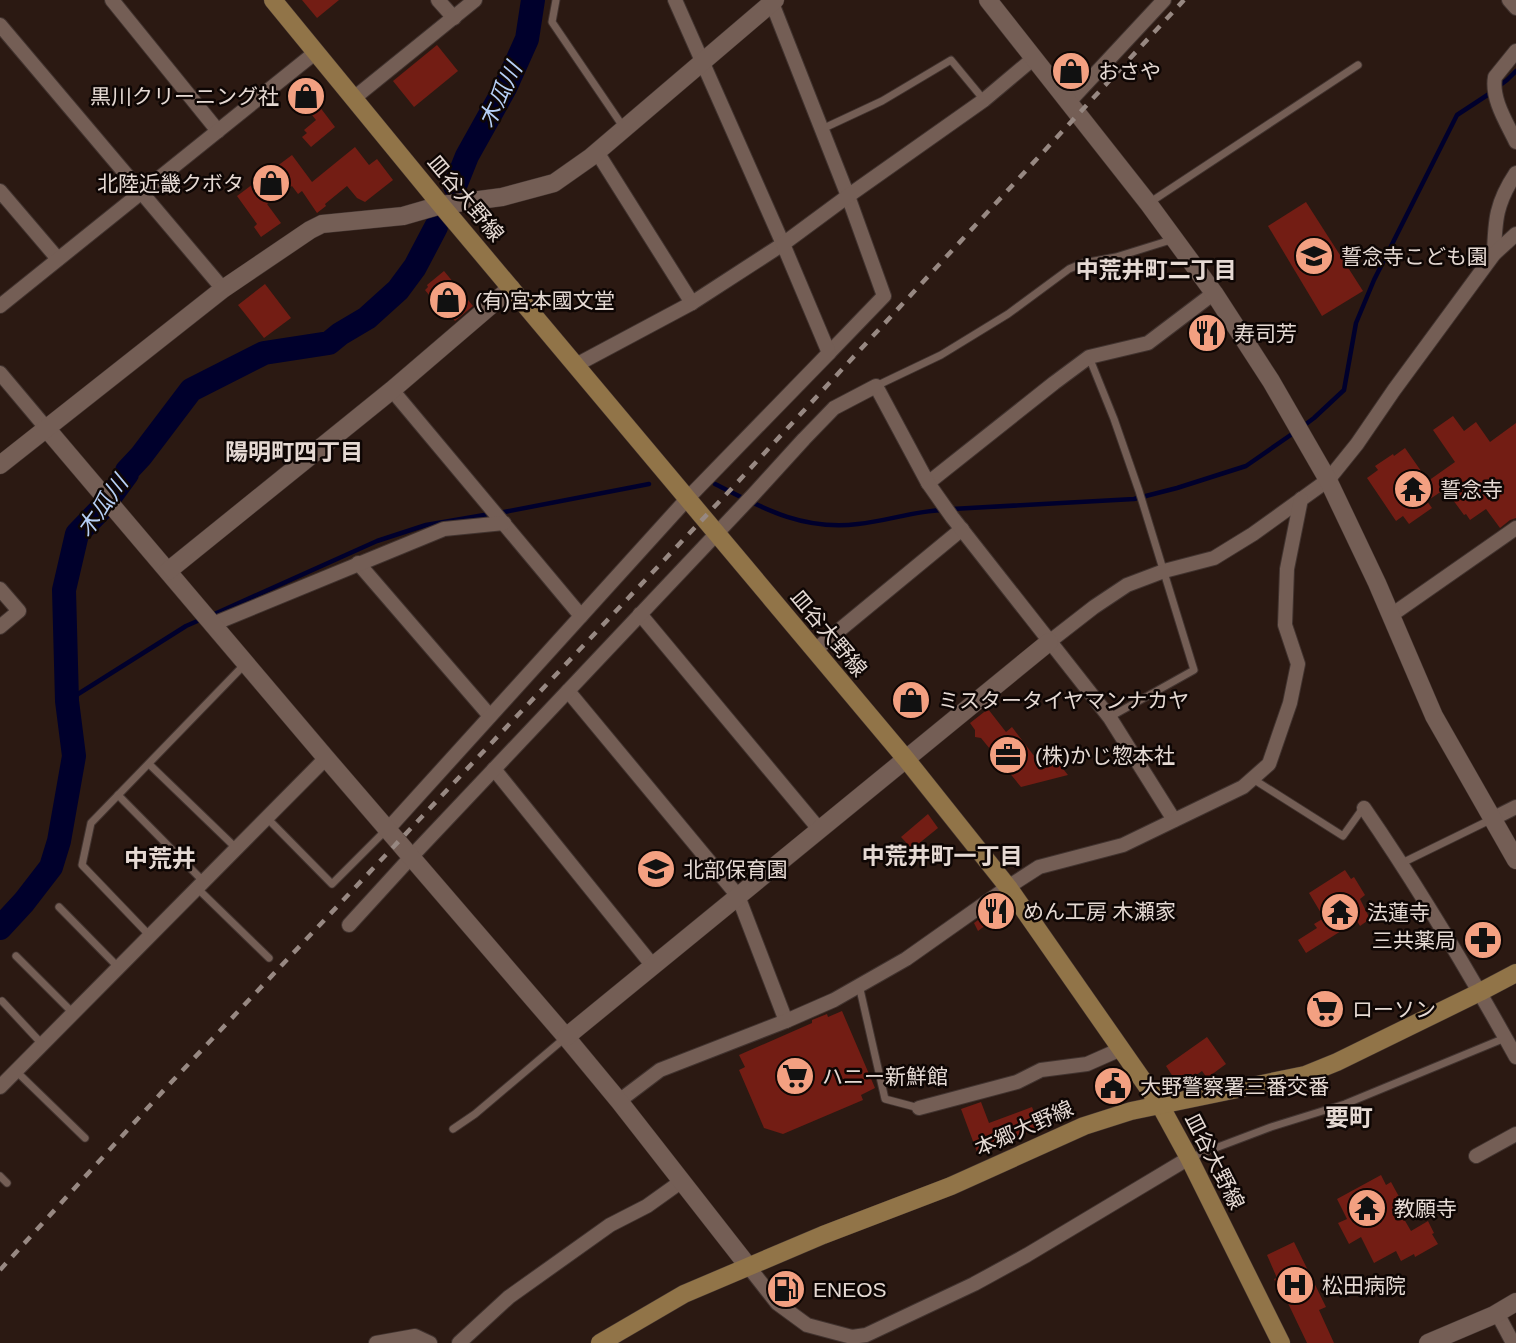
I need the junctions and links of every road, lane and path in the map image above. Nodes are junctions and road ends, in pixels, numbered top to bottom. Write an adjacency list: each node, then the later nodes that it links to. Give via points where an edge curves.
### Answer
1 (112, 0): 24 (street)
2 (273, 0): 15 (main road, 皿谷大野線)
3 (438, 0): 12 (street)
4 (475, 0): 12 (street)
5 (556, 0): 22 (lane, via 552,22)
6 (676, 0): 17 (street)
7 (988, 0): 16 (street)
8 (1164, 0): 21 (street)
9 (1509, 0): 11 (street)
10 (774, 2): 17 (street); 23 (street)
11 (1516, 8)
12 (454, 18): 19 (street)
13 (0, 25): 29 (street)
14 (1516, 51): 25 (street, via 1495,77 1494,89)
15 (316, 52): 19 (main road, 皿谷大野線); 24 (street)
16 (1034, 58): 20 (street); 21 (street)
17 (702, 62): 22 (street); 35 (street)
18 (1358, 65): 31 (lane)
19 (354, 98): 32 (main road, 皿谷大野線)
20 (984, 100): 23 (lane, via 951,60 882,101); 30 (street)
21 (1069, 102): 31 (street)
22 (624, 129): 26 (street)
23 (821, 129): 30 (street)
24 (218, 131): 29 (street)
25 (1516, 142)
26 (597, 152): 32 (street, via 554,183 502,197); 41 (street)
27 (1516, 173): 36 (street, via 1495,218)
28 (0, 191): 37 (street)
29 (141, 192): 37 (street); 39 (street)
30 (848, 196): 35 (street); 43 (street, via 884,296)
31 (1149, 203): 34 (street)
32 (441, 205): 38 (main road, 皿谷大野線); 39 (street, via 403,216 322,224)
33 (1516, 234): 36 (street)
34 (1175, 239): 40 (street); 47 (lane, via 1083,262 941,355)
35 (783, 244): 41 (street); 43 (street)
36 (1494, 254): 51 (street)
37 (58, 259): 42 (street)
38 (511, 288): 45 (main road, 皿谷大野線); 48 (street)
39 (223, 289): 49 (street)
40 (1214, 293): 44 (street, via 1148,343); 51 (street)
41 (692, 303): 45 (street)
42 (0, 306)
43 (829, 353): 53 (street)
44 (1089, 357): 52 (street); 61 (lane)
45 (576, 365): 53 (main road, 皿谷大野線)
46 (0, 373): 49 (street)
47 (876, 386): 52 (street); 58 (street, via 834,408)
48 (392, 390): 55 (street); 60 (street)
49 (47, 429): 50 (street); 60 (street)
50 (0, 465)
51 (1328, 480): 54 (street); 65 (street)
52 (928, 483): 56 (street)
53 (687, 499): 58 (main road, 皿谷大野線); 64 (street)
54 (1301, 499): 61 (street, via 1214,558); 78 (street, via 1287,569 1285,625 1298,664 1269,764)
55 (503, 523): 59 (street, via 444,529); 64 (street)
56 (957, 523): 68 (street); 69 (street)
57 (1516, 528): 65 (street)
58 (716, 533): 63 (street); 69 (main road, 皿谷大野線)
59 (358, 563): 66 (street); 72 (street)
60 (168, 571): 66 (street)
61 (1164, 571): 68 (street, via 1127,585); 73 (lane, via 1194,670)
62 (0, 589): 67 (street, via 19,611)
63 (640, 614): 71 (street); 86 (street)
64 (581, 616): 72 (street)
65 (1390, 616): 83 (street, via 1434,716)
66 (212, 624): 70 (street)
67 (0, 627)
68 (1049, 642): 73 (street); 75 (street)
69 (814, 651): 75 (main road, 皿谷大野線)
70 (246, 663): 74 (street); 76 (lane)
71 (568, 691): 77 (street); 93 (street)
72 (490, 716): 85 (street)
73 (1110, 718): 84 (street)
74 (326, 758): 82 (street); 85 (street)
75 (906, 758): 86 (street); 92 (main road, 皿谷大野線)
76 (149, 764): 79 (lane); 87 (lane)
77 (495, 769): 88 (street); 99 (street)
78 (1252, 779): 81 (lane, via 1343,836); 84 (street)
79 (118, 795): 91 (lane); 96 (lane, via 91,823 82,865)
80 (1516, 807): 83 (street)
81 (1364, 808): 90 (street)
82 (267, 818): 85 (lane, via 332,884); 87 (street)
83 (1493, 819): 89 (street); 90 (lane)
84 (1174, 820): 92 (street, via 1123,845 1039,867)
85 (388, 828): 88 (street)
86 (819, 829): 93 (street)
87 (236, 849): 91 (street)
88 (412, 856): 95 (street); 107 (street)
89 (1516, 860)
90 (1402, 863): 103 (street)
91 (200, 885): 96 (street); 98 (lane)
92 (1007, 887): 102 (street, via 906,959); 110 (main road, 皿谷大野線)
93 (738, 896): 99 (street); 106 (street)
94 (59, 907): 100 (lane)
95 (349, 925)
96 (150, 936): 100 (street)
97 (16, 956): 105 (lane)
98 (269, 958)
99 (653, 965): 107 (street)
100 (119, 967): 105 (street)
101 (1516, 972): 103 (main road, 本郷大野線)
102 (859, 985): 106 (street); 116 (lane, via 885,1099)
103 (1480, 992): 108 (street); 115 (main road, 本郷大野線, via 1305,1074)
104 (2, 1001): 109 (lane)
105 (73, 1013): 109 (street)
106 (786, 1021): 114 (street, via 660,1070)
107 (566, 1037): 114 (street); 117 (lane)
108 (1505, 1038): 111 (street); 121 (lane, via 1345,1104)
109 (42, 1045): 112 (street)
110 (1121, 1049): 115 (main road, 皿谷大野線); 116 (street, via 1087,1063 1041,1070 1017,1082)
111 (1516, 1057)
112 (16, 1071): 113 (street); 119 (lane)
113 (0, 1087)
114 (619, 1101): 123 (street)
115 (1160, 1105): 121 (main road, 皿谷大野線); 125 (main road, 本郷大野線, via 1084,1126)
116 (919, 1108)
117 (453, 1129)
118 (1516, 1134): 120 (street)
119 (85, 1138)
120 (1476, 1156)
121 (1189, 1158): 128 (street, via 1006,1267); 133 (main road, 皿谷大野線)
122 (0, 1176): 124 (lane)
123 (682, 1181): 125 (street); 131 (street, via 610,1225 509,1297)
124 (7, 1183)
125 (748, 1266): 128 (street, via 777,1303 807,1325); 132 (main road, 本郷大野線, via 684,1294)
126 (1516, 1302): 127 (street)
127 (1497, 1313): 134 (street); 135 (street)
128 (867, 1339)
129 (376, 1343): 130 (street, via 415,1336)
130 (430, 1343)
131 (459, 1343)
132 (600, 1343)
133 (1281, 1343)
134 (1428, 1343)
135 (1513, 1343)

